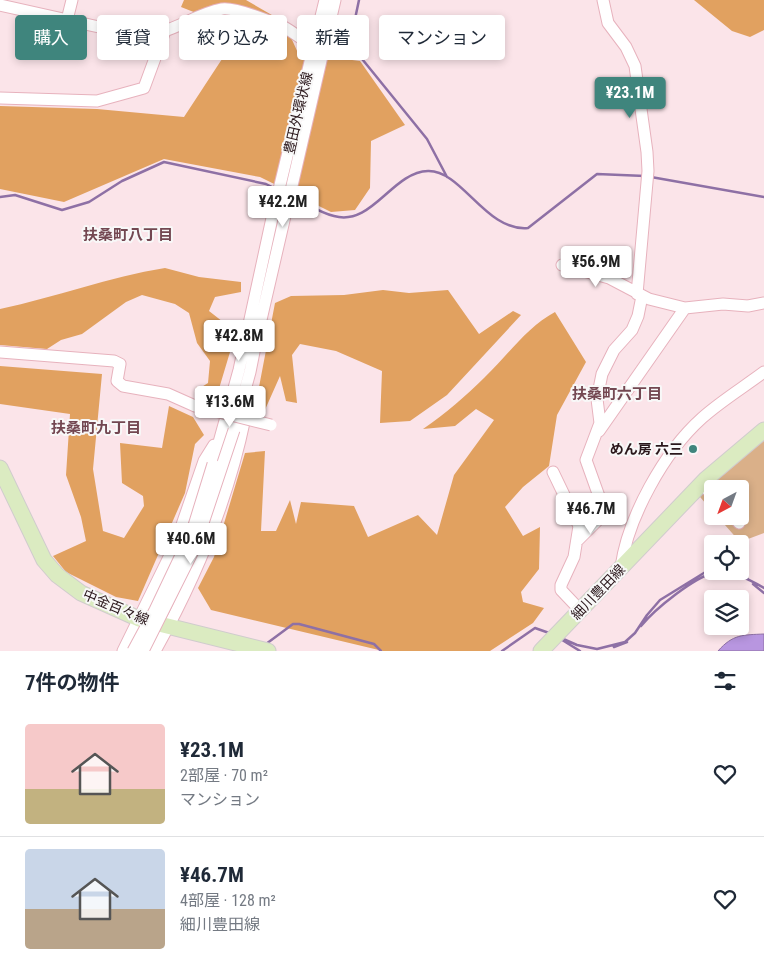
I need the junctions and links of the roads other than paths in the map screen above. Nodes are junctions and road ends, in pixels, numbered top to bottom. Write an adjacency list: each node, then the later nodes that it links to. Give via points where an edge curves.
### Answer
1 (72, 0): 7 (street)
2 (324, 0): 8 (street, 豊田外環状線)
3 (335, 0): 9 (street, 豊田外環状線)
4 (603, 0): 16 (street, via 608,23 635,66 648,152)
5 (0, 5): 6 (street)
6 (45, 15)
7 (68, 15)
8 (321, 15)
9 (330, 15)
10 (169, 29): 11 (street, via 223,9 248,14 285,28)
11 (297, 36)
12 (154, 60): 14 (street, via 144,88 97,101)
13 (315, 60): 17 (street, 豊田外環状線)
14 (0, 98)
15 (562, 265): 16 (street, via 609,278)
16 (639, 295): 19 (street); 26 (street, via 638,316 632,330 614,350 602,374 597,399 600,423)
17 (260, 299): 21 (street, 豊田外環状線); 24 (street, 豊田外環状線)
18 (764, 303): 19 (street)
19 (685, 308): 26 (street)
20 (0, 352): 23 (street, bridge, via 114,361 120,364 117,381 123,386 168,394 195,406)
21 (250, 372): 24 (street, 豊田外環状線); 35 (street, via 243,426 227,485 208,542)
22 (764, 372): 32 (street, via 703,417 663,466 638,507)
23 (271, 425)
24 (229, 429): 34 (street, via 204,461 174,545); 37 (street, 豊田外環状線, bridge, via 213,464 192,532); 38 (street, 豊田外環状線, bridge, via 195,547)
25 (764, 430): 29 (main road, 細川豊田線, via 745,444)
26 (594, 438): 31 (street, via 586,460 605,514)
27 (0, 468): 34 (main road, 中金百々線, via 44,560 57,575 81,593)
28 (553, 472): 31 (street, via 579,526)
29 (715, 480)
30 (704, 492): 32 (main road, 細川豊田線)
31 (577, 541): 33 (street, via 562,590)
32 (621, 567): 33 (main road, 細川豊田線)
33 (580, 610): 41 (main road, 細川豊田線)
34 (139, 619): 35 (main road, 中金百々線); 36 (street)
35 (169, 627): 39 (street); 40 (main road, 中金百々線)
36 (123, 651)
37 (133, 651)
38 (143, 651)
39 (155, 651)
40 (268, 651)
41 (541, 651)

